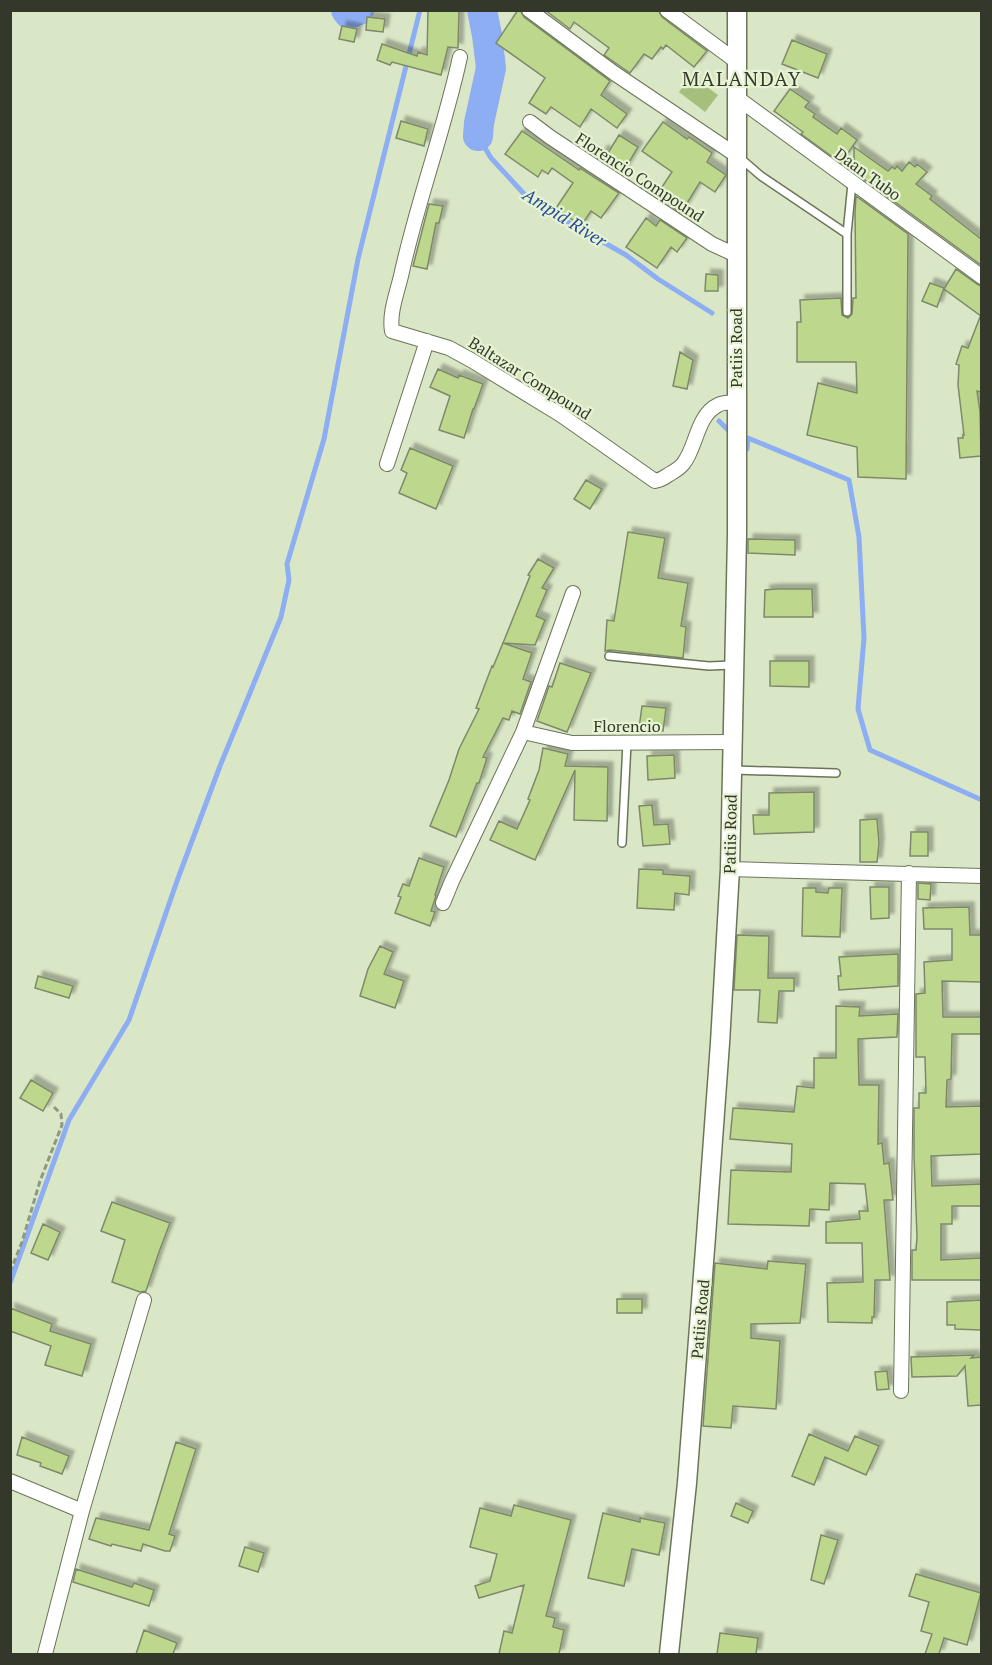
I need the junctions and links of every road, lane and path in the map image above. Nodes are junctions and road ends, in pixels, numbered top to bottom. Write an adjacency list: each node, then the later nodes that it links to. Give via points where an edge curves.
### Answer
1 (529, 10): 8 (street)
2 (668, 10): 5 (street)
3 (736, 10): 5 (street, Patiis Road)
4 (460, 57): 14 (street, Baltazar Compound, via 408,242 392,316 394,332)
5 (736, 61): 6 (street, Patiis Road)
6 (736, 97): 8 (street, Patiis Road); 9 (street, Daan Tubo)
7 (530, 122): 11 (street, Florencio Compound, via 712,244)
8 (736, 155): 10 (lane); 11 (street, Patiis Road)
9 (852, 182): 10 (lane); 12 (street, Daan Tubo)
10 (847, 234): 13 (lane)
11 (736, 255): 15 (street, Patiis Road)
12 (981, 277)
13 (847, 312)
14 (427, 341): 15 (street, Baltazar Compound, via 471,360 561,415 655,481 683,465 708,413 718,404); 16 (street)
15 (736, 402): 19 (street, Patiis Road)
16 (387, 464)
17 (573, 594): 20 (street)
18 (609, 656): 19 (lane)
19 (735, 665): 21 (street, Patiis Road)
20 (523, 732): 22 (street, Florencio, via 572,743); 29 (street)
21 (732, 742): 22 (street, Florencio); 23 (street, Patiis Road)
22 (627, 743): 25 (lane)
23 (732, 770): 24 (lane); 26 (street, Patiis Road)
24 (836, 773)
25 (622, 843)
26 (730, 869): 27 (street); 37 (street, Patiis Road, via 706,1248)
27 (909, 873): 28 (street); 33 (street)
28 (981, 876)
29 (443, 903)
30 (53, 1106): 31 (path, via 61,1114 63,1125)
31 (10, 1272)
32 (144, 1300): 35 (street)
33 (901, 1391)
34 (10, 1481): 35 (street)
35 (82, 1511): 36 (street)
36 (45, 1654)
37 (669, 1654)

